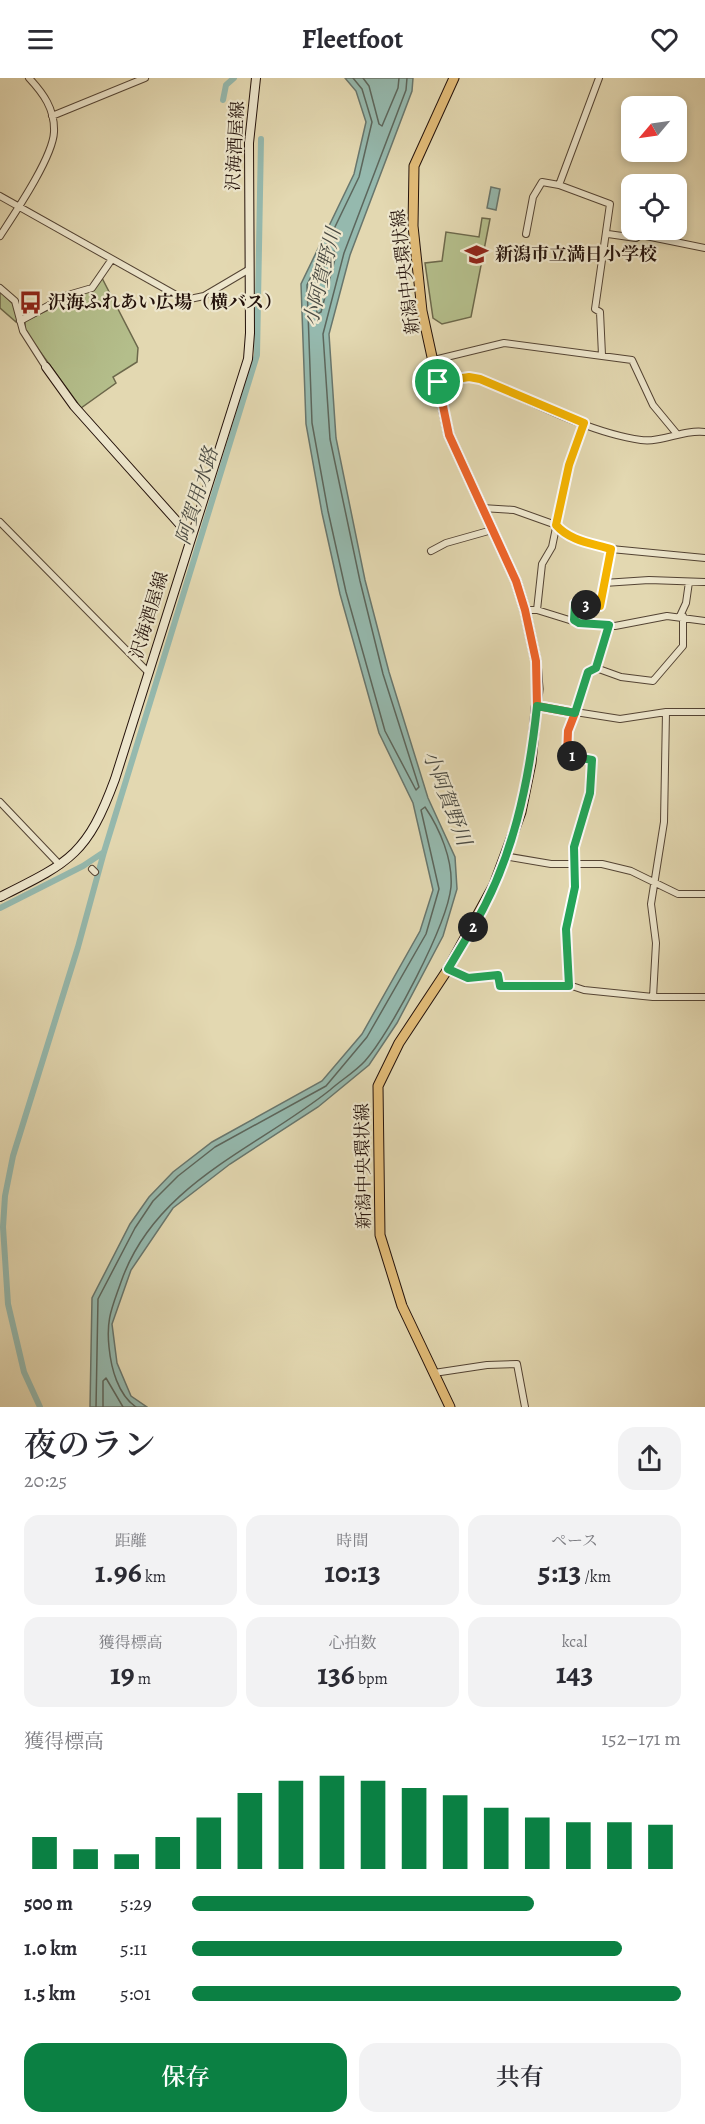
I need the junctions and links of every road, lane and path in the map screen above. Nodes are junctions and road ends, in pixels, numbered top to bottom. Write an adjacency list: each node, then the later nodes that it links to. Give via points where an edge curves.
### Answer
1 (29, 78): 6 (street, via 45,96)
2 (145, 78): 6 (street)
3 (256, 78): 15 (main road, 沢海酒屋線, via 249,143)
4 (454, 78): 19 (main road, 新潟中央環状線, via 414,166 417,265 422,311)
5 (599, 78): 7 (street)
6 (52, 116): 9 (street, via 50,150)
7 (559, 185): 10 (street, via 542,182 537,189); 11 (street, via 610,204)
8 (0, 196): 9 (street)
9 (19, 207): 12 (street); 14 (street)
10 (526, 234)
11 (608, 234): 13 (street, via 636,238 641,235); 18 (street, via 595,309 600,312)
12 (0, 236)
13 (705, 248)
14 (112, 260): 15 (street, via 185,300 204,296); 17 (street, via 92,288)
15 (248, 270): 29 (main road, 沢海酒屋線, via 248,359)
16 (0, 288): 17 (street, via 15,301)
17 (20, 321): 20 (street, via 22,331)
18 (602, 355): 19 (street, via 504,343); 24 (street, via 632,360 653,405)
19 (434, 360): 21 (main road, 新潟中央環状線)
20 (46, 368): 29 (main road, via 74,406)
21 (438, 382): 22 (street, via 480,379); 25 (main road, 新潟中央環状線, via 449,435)
22 (584, 423): 24 (street, via 643,441); 27 (street, via 569,465)
23 (705, 432): 24 (street)
24 (677, 434)
25 (482, 508): 27 (street, via 514,510); 28 (main road, 新潟中央環状線)
26 (0, 522): 43 (street)
27 (556, 525): 30 (street, via 578,540); 37 (street, via 552,547 542,564)
28 (492, 530): 31 (street); 36 (main road, 新潟中央環状線)
29 (191, 537): 43 (main road, 沢海酒屋線)
30 (611, 549): 32 (street); 35 (street)
31 (431, 551)
32 (705, 558)
33 (689, 582): 34 (street); 35 (street); 38 (street)
34 (705, 582)
35 (604, 583): 39 (street, via 600,606 575,604)
36 (525, 610): 37 (street); 44 (main road, 新潟中央環状線, via 536,661)
37 (537, 610): 39 (street)
38 (682, 616): 40 (street); 41 (street); 42 (street, via 683,646 653,681 621,677)
39 (574, 620): 41 (street)
40 (705, 621)
41 (609, 625): 42 (street)
42 (596, 668): 47 (street, via 588,672)
43 (149, 673): 51 (main road, 沢海酒屋線, via 101,818 89,837)
44 (537, 706): 47 (street); 49 (main road, 新潟中央環状線, via 521,812)
45 (666, 712): 46 (street); 47 (street, via 620,718); 52 (street, via 664,822)
46 (705, 712)
47 (575, 713): 50 (street, via 568,731 567,756 592,760 592,784)
48 (0, 802): 51 (street)
49 (504, 856): 50 (street, via 551,864); 55 (main road, 新潟中央環状線, via 481,913)
50 (573, 862): 52 (street, via 631,871); 56 (street, via 575,887 566,929)
51 (60, 865): 54 (main road, 沢海酒屋線)
52 (654, 882): 53 (street, via 678,894); 57 (street)
53 (705, 894)
54 (0, 897)
55 (448, 969): 56 (street, via 468,978 498,975 500,986); 59 (main road, 新潟中央環状線, via 388,1062 378,1086 377,1102 380,1235 402,1306)
56 (569, 986): 57 (street)
57 (653, 997): 58 (street)
58 (705, 997)
59 (434, 1373): 60 (main road, 新潟中央環状線); 61 (street, via 517,1364)
60 (450, 1407)
61 (525, 1407)

